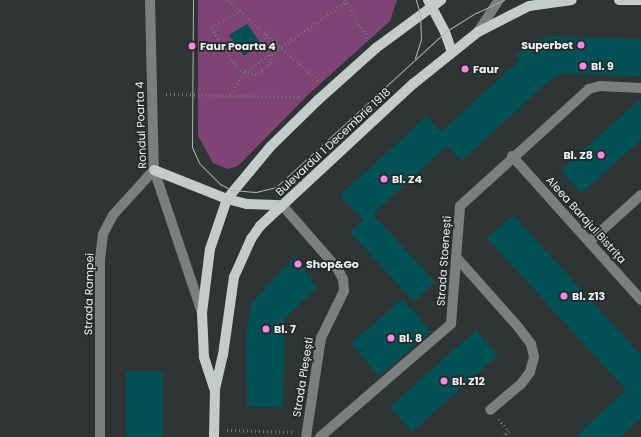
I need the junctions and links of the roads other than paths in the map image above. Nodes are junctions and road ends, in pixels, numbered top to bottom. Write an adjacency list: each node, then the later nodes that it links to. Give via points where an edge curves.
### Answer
1 (150, 0): 12 (street, Rondul Poarta 4)
2 (441, 0): 7 (main road, Bulevardul 1 Decembrie 1918)
3 (499, 0): 8 (street)
4 (572, 0): 8 (main road, Bulevardul 1 Decembrie 1918, via 529,6)
5 (619, 0): 6 (main road)
6 (641, 0)
7 (429, 3): 9 (main road); 14 (main road, Bulevardul 1 Decembrie 1918, via 318,100 270,147)
8 (478, 32): 9 (main road, Bulevardul 1 Decembrie 1918)
9 (452, 52): 15 (main road, Bulevardul 1 Decembrie 1918)
10 (641, 88): 11 (street, Strada Stoenești, via 600,86 589,89)
11 (512, 156): 16 (street, Aleea Barajul Bistrița); 17 (street, Strada Stoenești, via 460,206)
12 (154, 170): 14 (main road); 19 (street, Rondul Poarta 4); 24 (street, Strada Rampei, via 113,215 103,234 100,259)
13 (641, 195): 16 (street)
14 (226, 199): 15 (main road, via 247,204); 19 (main road, Bulevardul 1 Decembrie 1918, via 210,249)
15 (282, 205): 20 (main road, Bulevardul 1 Decembrie 1918, via 251,239 234,277 223,355); 23 (street, Strada Pleșești, via 337,268 343,279 344,291 321,338)
16 (589, 242): 18 (street, Aleea Barajul Bistrița)
17 (456, 257): 21 (street, via 519,328 531,344 534,357 530,372 521,384); 25 (street, Strada Stoenești, via 451,324)
18 (641, 300)
19 (202, 313): 20 (main road, Bulevardul 1 Decembrie 1918, via 204,357)
20 (214, 389): 22 (main road, Bulevardul 1 Decembrie 1918)
21 (490, 410)
22 (215, 433)
23 (307, 435)
24 (100, 437)
25 (320, 437)

